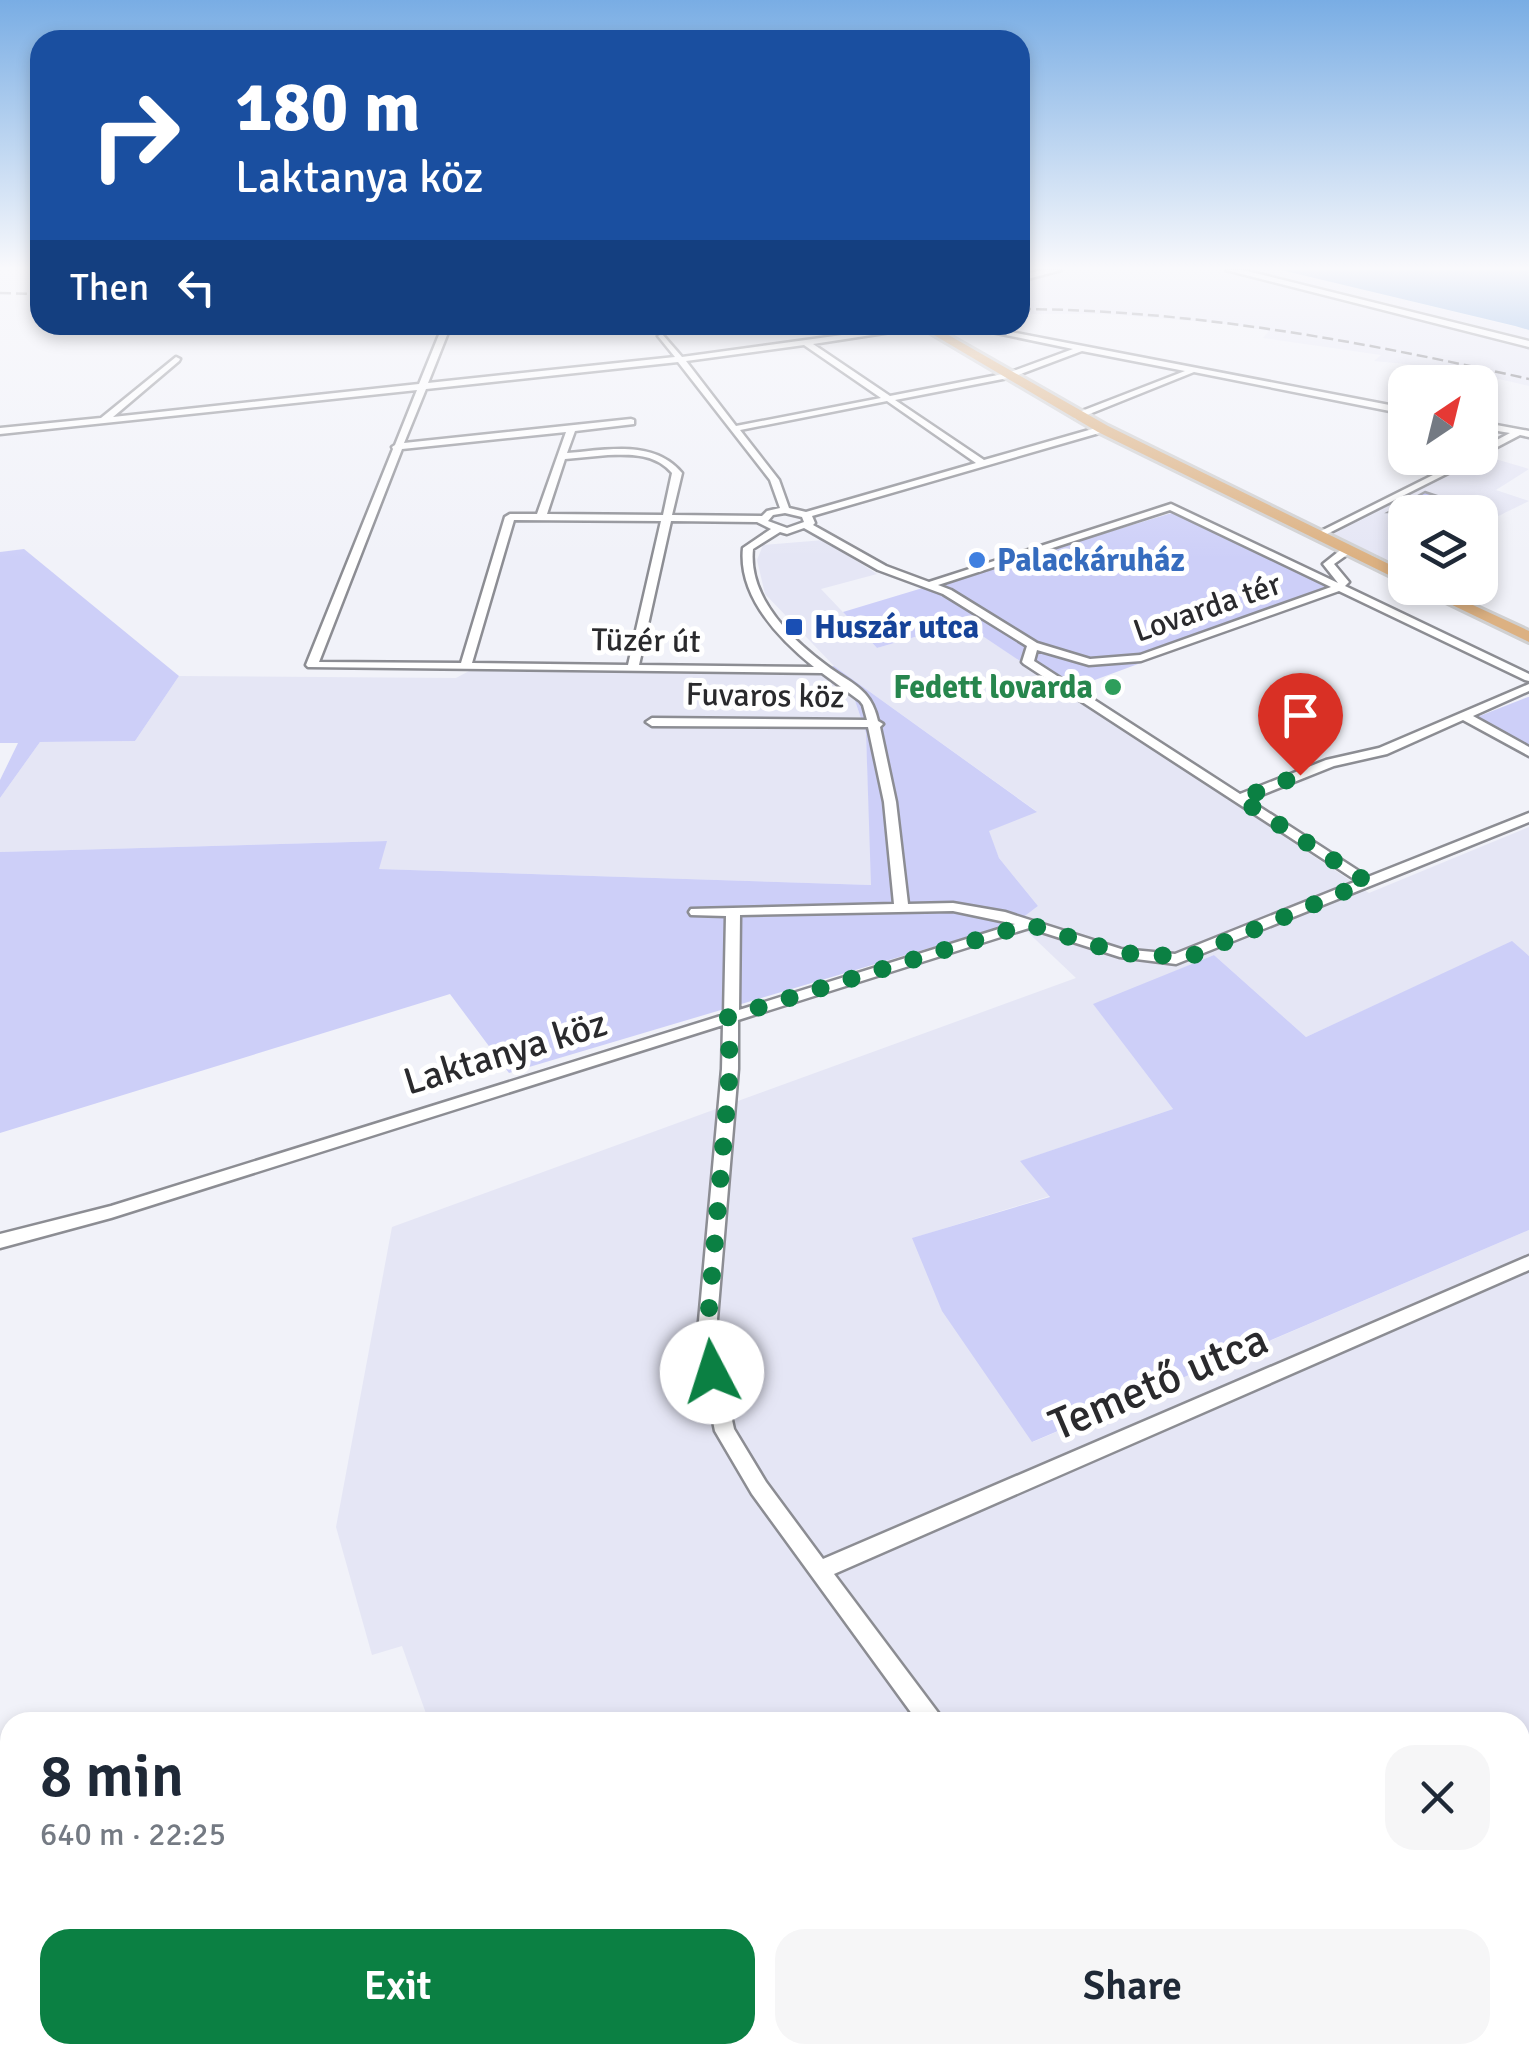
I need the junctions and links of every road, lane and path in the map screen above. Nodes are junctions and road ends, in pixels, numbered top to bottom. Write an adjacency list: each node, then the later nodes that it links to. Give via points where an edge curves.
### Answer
1 (167, 366): 15 (street)
2 (429, 366): 11 (street)
3 (616, 366): 11 (street)
4 (688, 366): 17 (street)
5 (840, 366): 12 (street)
6 (994, 366): 10 (main road)
7 (1035, 366): 10 (street)
8 (1170, 366): 9 (street)
9 (1191, 370): 13 (street); 14 (street)
10 (1010, 376): 12 (street); 14 (main road)
11 (419, 388): 15 (street); 24 (street)
12 (888, 400): 17 (street); 26 (street)
13 (1388, 408)
14 (1077, 416): 20 (main road)
15 (102, 420): 21 (street)
16 (631, 422): 19 (street)
17 (736, 428): 28 (street, via 774,480)
18 (1498, 428): 22 (street)
19 (571, 429): 24 (street); 25 (street)
20 (1103, 430): 26 (street); 34 (main road)
21 (0, 431)
22 (1524, 433): 23 (street)
23 (1498, 445)
24 (396, 447): 42 (street, Tüzér út, via 312,665)
25 (563, 456): 29 (street); 31 (street, via 661,457 677,473)
26 (982, 463): 32 (street)
27 (1438, 475): 34 (street)
28 (785, 510): 30 (street); 32 (street)
29 (541, 518): 31 (street); 42 (street, via 510,517)
30 (762, 519): 31 (street); 33 (street)
31 (665, 520): 43 (street)
32 (807, 520): 33 (street); 37 (street, via 892,573)
33 (776, 530): 44 (street, via 748,548 750,585 763,608)
34 (1318, 535): 35 (main road)
35 (1347, 550): 36 (main road); 38 (street, via 1328,564 1344,582)
36 (1388, 570)
37 (932, 584): 38 (street, via 1171,508); 41 (street)
38 (1338, 588): 41 (street, Lovarda tér, via 1141,658 1088,662); 45 (street)
39 (1461, 605): 40 (main road)
40 (1529, 637)
41 (1034, 645): 51 (street, via 1028,662)
42 (466, 666): 43 (street, Tüzér út)
43 (634, 667): 44 (street, Tüzér út)
44 (824, 670): 49 (street, via 860,692)
45 (1529, 678)
46 (1529, 687): 47 (street)
47 (1466, 717): 50 (street); 51 (street)
48 (652, 722): 49 (street, Fuvaros köz)
49 (877, 724): 54 (street)
50 (1529, 752)
51 (1240, 799): 53 (street)
52 (1529, 817): 53 (street)
53 (1367, 882): 57 (street, via 1176,959 1120,953)
54 (901, 906): 56 (street); 57 (street, via 954,907)
55 (696, 912): 56 (street)
56 (733, 913): 58 (street)
57 (1028, 924): 58 (street, Laktanya köz)
58 (728, 1017): 59 (street, Laktanya köz); 61 (street, via 730,1069 706,1343 726,1431)
59 (0, 1241)
60 (1529, 1263): 61 (street, Temető utca)
61 (818, 1572): 62 (street)
62 (923, 1712)

